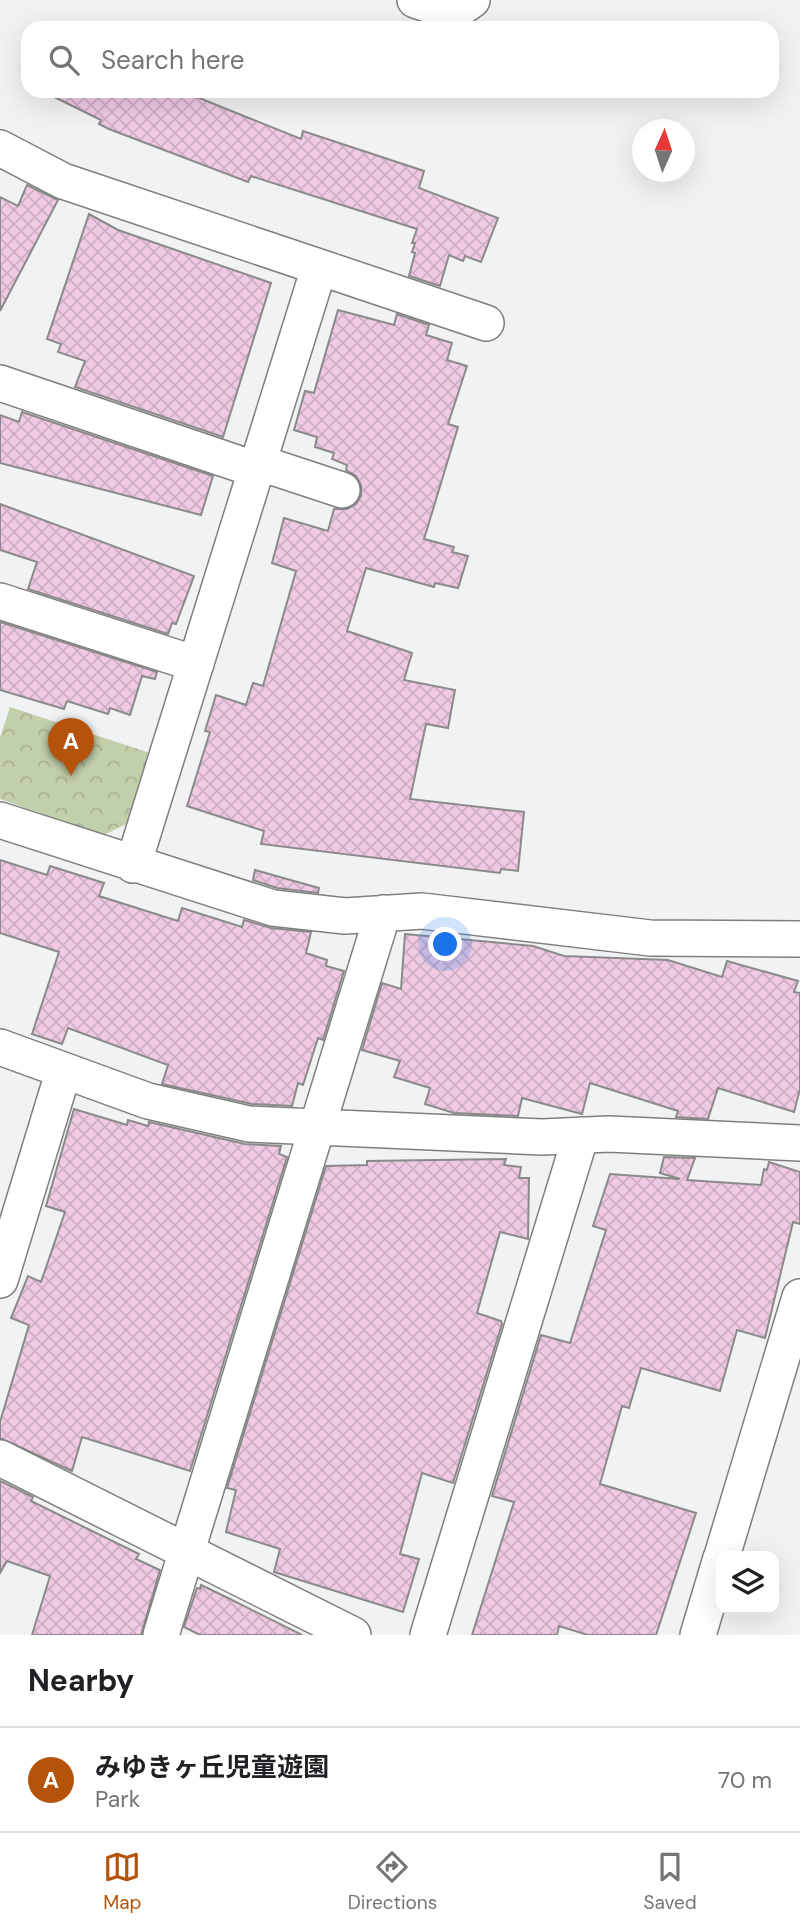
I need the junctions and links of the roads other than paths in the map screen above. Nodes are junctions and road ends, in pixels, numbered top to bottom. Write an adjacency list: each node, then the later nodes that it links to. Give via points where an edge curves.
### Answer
1 (415, 0): 2 (street, via 453,13)
2 (472, 0)
3 (0, 148): 4 (street, via 63,181)
4 (319, 268): 5 (street); 7 (street)
5 (485, 323)
6 (0, 383): 7 (street)
7 (258, 467): 8 (street); 10 (street)
8 (342, 490)
9 (0, 601): 10 (street)
10 (196, 664): 12 (street)
11 (0, 820): 12 (street)
12 (133, 864): 13 (street, via 273,908 345,916)
13 (383, 913): 14 (street, via 422,911 650,938); 17 (street)
14 (800, 939)
15 (0, 1047): 16 (street)
16 (63, 1073): 17 (street, via 148,1101 249,1124); 20 (street)
17 (316, 1128): 18 (street); 24 (street)
18 (582, 1135): 19 (street); 28 (street)
19 (800, 1143)
20 (0, 1280)
21 (797, 1315): 23 (street)
22 (0, 1458): 24 (street)
23 (724, 1551)
24 (186, 1553): 26 (street); 27 (street)
25 (716, 1576): 29 (street)
26 (161, 1635)
27 (353, 1635)
28 (428, 1635)
29 (698, 1635)

